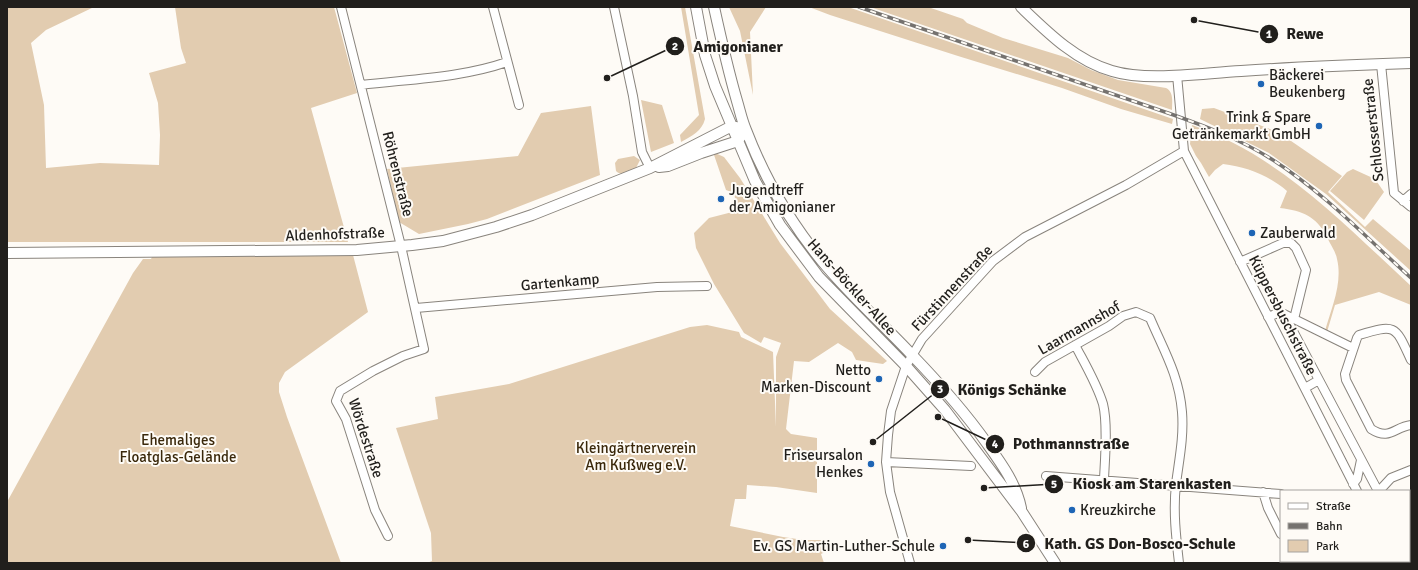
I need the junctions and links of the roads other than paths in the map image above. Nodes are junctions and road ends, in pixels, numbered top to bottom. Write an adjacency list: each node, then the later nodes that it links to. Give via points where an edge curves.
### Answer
1 (341, 7): 11 (street, Röhrenstraße)
2 (493, 7): 7 (street)
3 (614, 7): 17 (street, via 642,152)
4 (696, 7): 13 (street, Hans-Böckler-Allee, via 705,55)
5 (714, 7): 14 (street, Hans-Böckler-Allee)
6 (1021, 7): 10 (street, via 1060,42 1096,66 1139,77)
7 (507, 62): 11 (street, via 469,73); 12 (street)
8 (1411, 63): 9 (street)
9 (1381, 64): 10 (street); 19 (street, Schlosserstraße, via 1394,193)
10 (1177, 75): 16 (street, Küppersbuschstraße)
11 (361, 85): 21 (street, Röhrenstraße)
12 (519, 105)
13 (732, 126): 14 (street); 15 (street, Hans-Böckler-Allee); 17 (street, Aldenhofstraße)
14 (745, 129): 15 (street); 32 (street, Hans-Böckler-Allee, via 765,173 794,223 821,260 850,293)
15 (738, 141): 17 (street, Aldenhofstraße, via 701,152 668,166); 34 (street, Hans-Böckler-Allee, via 755,181 780,225 819,277)
16 (1184, 151): 23 (street, Küppersbuschstraße); 32 (street, Fürstinnenstraße, via 1025,238 993,261 922,339)
17 (650, 168): 21 (street, Aldenhofstraße, via 532,216 443,240)
18 (1411, 194): 19 (street)
19 (1403, 201): 20 (street)
20 (1411, 207)
21 (401, 246): 22 (street, Aldenhofstraße, via 357,250); 25 (street, Röhrenstraße)
22 (7, 252)
23 (1240, 262): 27 (street, Küppersbuschstraße); 28 (street, via 1283,243 1291,243 1296,248 1306,270)
24 (707, 286): 25 (street, Gartenkamp, via 657,287)
25 (416, 308): 31 (street, Röhrenstraße)
26 (1284, 314): 27 (street, via 1278,313); 28 (street); 36 (street, Küppersbuschstraße)
27 (1268, 317): 37 (street, Küppersbuschstraße)
28 (1294, 319): 30 (street)
29 (1075, 345): 35 (street, Laarmannshof, via 1045,362); 46 (street, via 1103,406 1106,451); 47 (street, Laarmannshof, via 1123,316 1136,312 1150,318 1177,380 1182,412 1182,444)
30 (1354, 348): 33 (street, via 1359,335 1389,328 1400,337); 38 (street, via 1346,380 1371,429 1378,434 1388,434)
31 (424, 349): 55 (street, Wördestraße, via 373,371 340,391 336,401 346,419 375,510)
32 (912, 354): 34 (street, Fürstinnenstraße); 43 (street, Hans-Böckler-Allee, via 960,408)
33 (1411, 360)
34 (906, 366): 40 (street, Fürstinnenstraße, via 889,423); 45 (street, Hans-Böckler-Allee, via 945,410)
35 (1034, 372)
36 (1319, 380): 37 (street, Küppersbuschstraße); 39 (street, Küppersbuschstraße)
37 (1305, 388): 48 (street, Küppersbuschstraße)
38 (1411, 425)
39 (1361, 460): 48 (street); 49 (street, Küppersbuschstraße)
40 (886, 462): 41 (street); 56 (street, Fürstinnenstraße, via 890,492)
41 (971, 466)
42 (1411, 470): 50 (street, via 1391,478)
43 (1006, 472): 45 (street); 53 (street, Hans-Böckler-Allee, via 1019,496)
44 (1046, 476): 46 (street)
45 (997, 478): 53 (street, Hans-Böckler-Allee)
46 (1104, 479): 47 (street)
47 (1176, 485): 51 (street); 58 (street, Laarmannshof, via 1174,512)
48 (1355, 487)
49 (1377, 490)
50 (1379, 490)
51 (1263, 492): 52 (street); 54 (street)
52 (1280, 494)
53 (1022, 512): 57 (street, Hans-Böckler-Allee)
54 (1280, 532)
55 (388, 536)
56 (910, 563)
57 (1055, 563)
58 (1180, 563)

